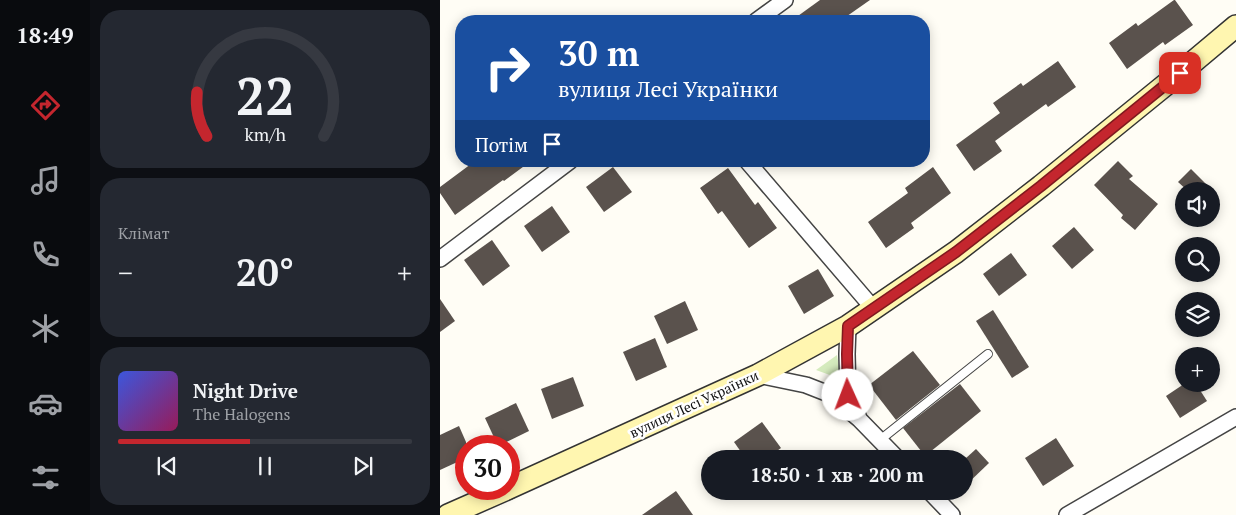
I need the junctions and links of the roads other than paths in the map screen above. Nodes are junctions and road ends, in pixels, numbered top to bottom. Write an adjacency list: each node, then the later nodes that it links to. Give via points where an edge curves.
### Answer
1 (785, 0): 2 (street)
2 (764, 15)
3 (1236, 26): 7 (main road, вулиця Лесі Українки, via 956,252)
4 (562, 167): 6 (street)
5 (753, 167): 7 (street)
6 (440, 260)
7 (873, 308): 8 (main road, вулиця Лесі Українки)
8 (848, 326): 10 (main road, вулиця Лесі Українки); 12 (street, via 848,395)
9 (988, 354): 13 (lane)
10 (758, 375): 12 (street, via 806,385 829,394); 15 (main road, вулиця Лесі Українки)
11 (1236, 417): 20 (street)
12 (859, 419): 13 (street)
13 (880, 440): 14 (street)
14 (889, 450)
15 (520, 483)
16 (481, 500): 18 (main road, вулиця Лесі Українки)
17 (938, 500): 19 (street)
18 (448, 515)
19 (952, 515)
20 (1067, 515)

